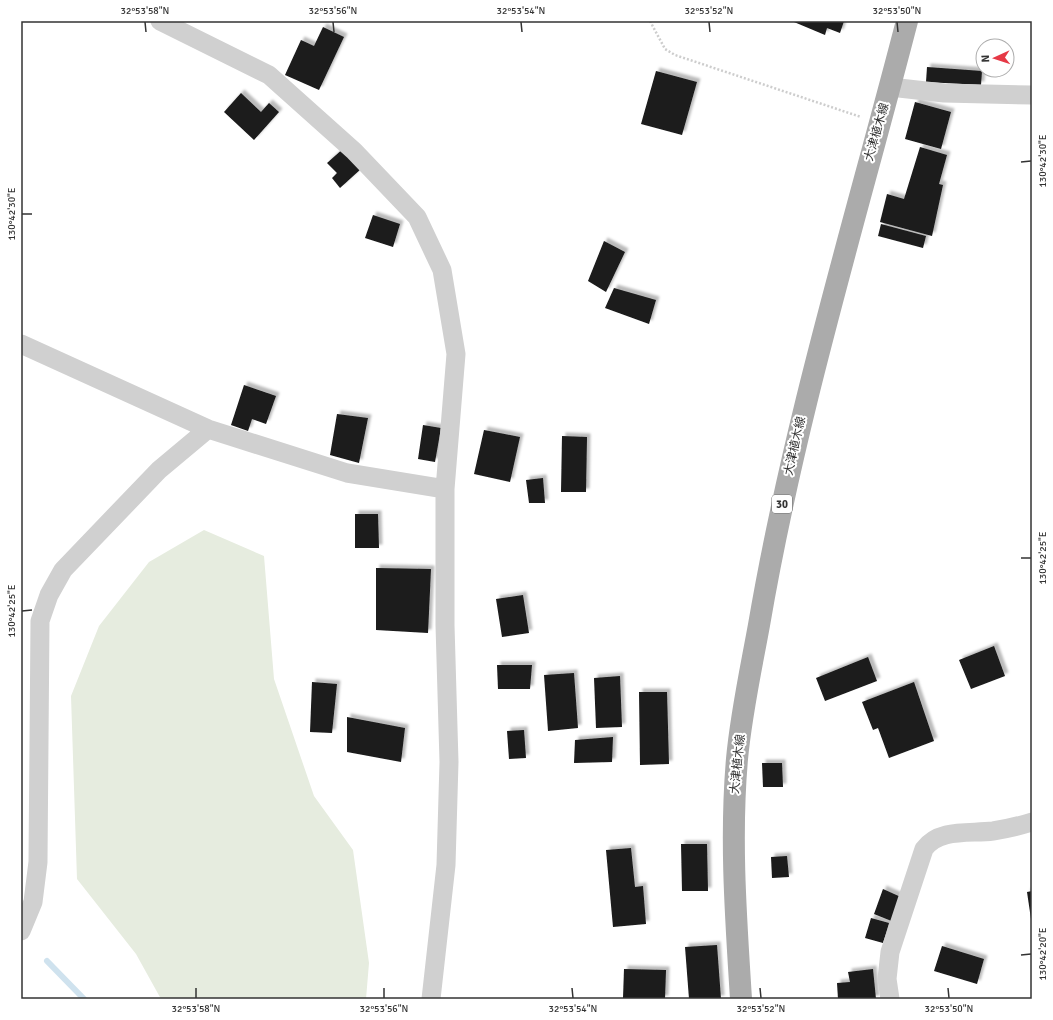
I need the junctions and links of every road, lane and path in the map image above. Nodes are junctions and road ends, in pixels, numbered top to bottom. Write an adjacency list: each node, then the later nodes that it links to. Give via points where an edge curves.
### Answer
1 (160, 21): 9 (street, via 269,75 354,151 417,217 442,270 456,354)
2 (650, 21): 6 (path, via 665,49 674,55)
3 (907, 21): 4 (main road, 大津植木線 / 30)
4 (890, 87): 5 (street, via 944,93); 6 (main road, 大津植木線 / 30)
5 (1032, 95)
6 (879, 123): 13 (main road, 大津植木線 / 30, via 792,454 769,564 737,756 734,870)
7 (21, 344): 8 (street)
8 (208, 429): 9 (street, via 348,473); 11 (street, via 159,470 63,570 49,595 40,621 38,862 32,902)
9 (445, 489): 12 (street, via 449,762 446,865)
10 (1032, 822): 14 (street, via 1007,829 941,836 930,840 924,849 890,952 887,979)
11 (21, 931)
12 (431, 999)
13 (741, 999)
14 (890, 999)

